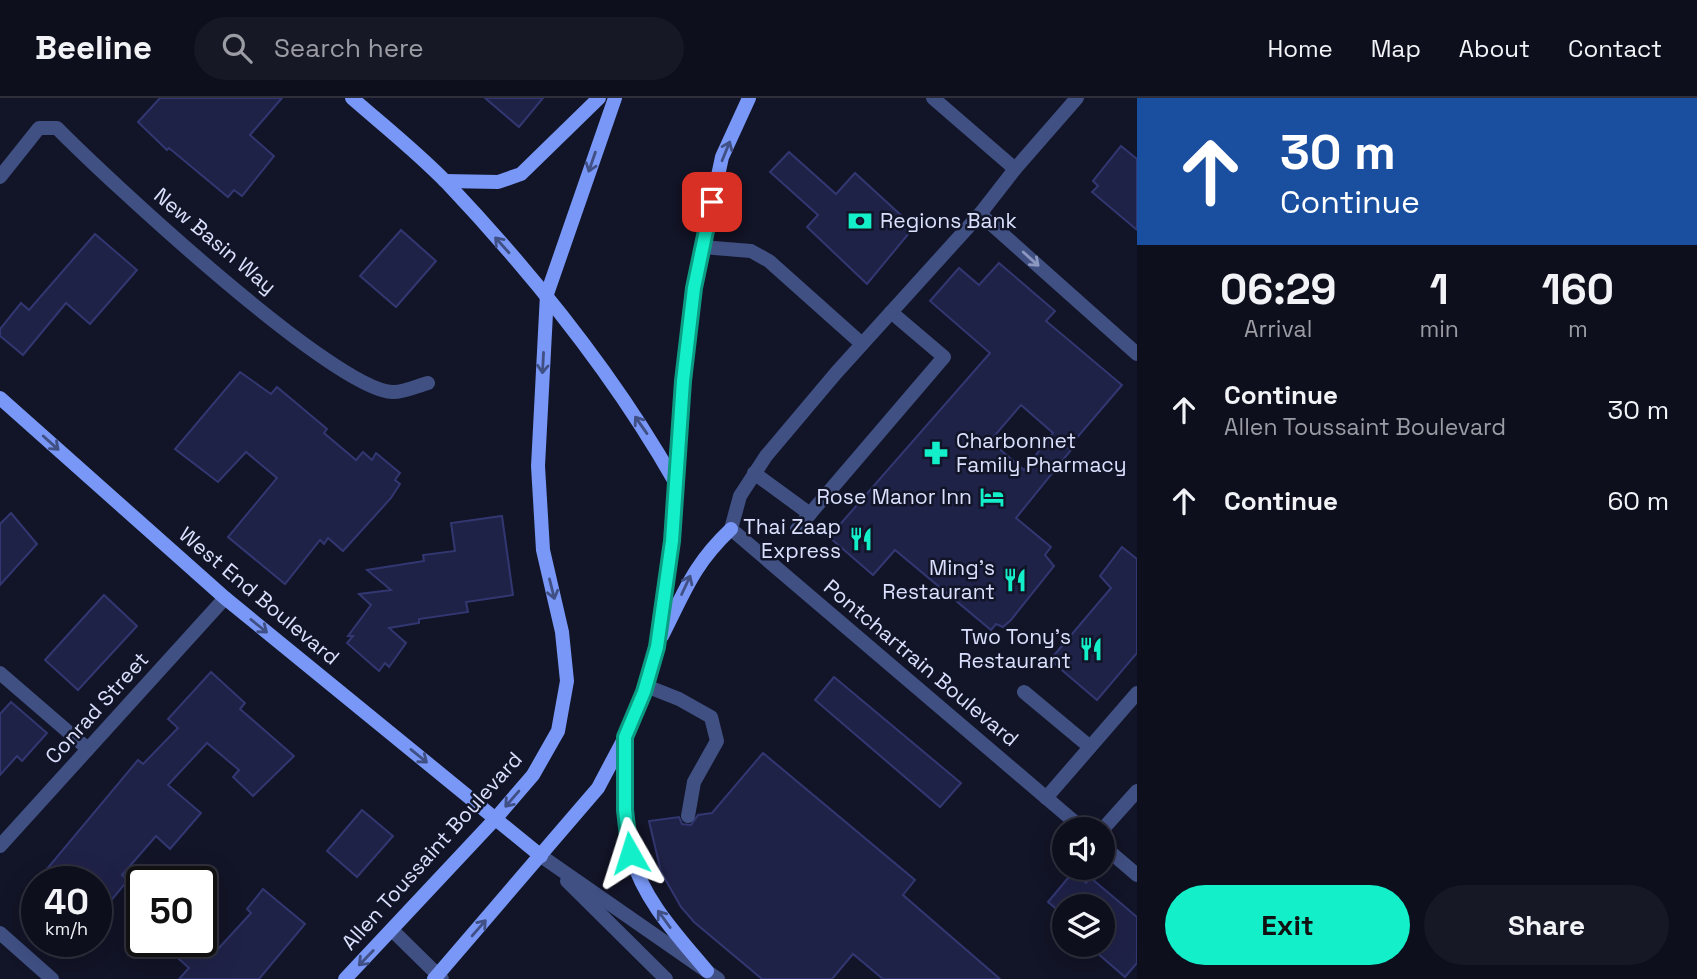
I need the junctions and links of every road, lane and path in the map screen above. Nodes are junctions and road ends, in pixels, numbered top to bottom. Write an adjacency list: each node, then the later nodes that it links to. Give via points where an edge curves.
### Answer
1 (352, 98): 9 (main road)
2 (599, 98): 9 (main road, via 520,174 498,182)
3 (615, 98): 12 (main road, Allen Toussaint Boulevard, one-way to 12)
4 (749, 98): 11 (main road, one-way to 4, via 722,157)
5 (933, 98): 7 (street)
6 (1077, 98): 7 (street)
7 (1015, 169): 10 (street)
8 (0, 177): 16 (street, New Basin Way, via 39,128 57,128 196,256 328,362 359,382 392,393)
9 (445, 181): 12 (main road, one-way to 9)
10 (980, 214): 13 (street); 15 (street, one-way to 15)
11 (702, 247): 14 (street, via 751,251 769,261); 19 (main road, via 683,381)
12 (547, 294): 19 (main road, one-way to 12, via 647,433); 37 (main road, Allen Toussaint Boulevard, one-way to 37, via 538,466 542,550 562,632 567,681 558,731 533,775)
13 (891, 312): 14 (street); 20 (street, via 944,357)
14 (862, 344): 18 (street)
15 (1137, 354)
16 (428, 383)
17 (0, 398): 23 (main road, West End Boulevard, one-way to 23)
18 (754, 473): 20 (street); 21 (street, via 740,496)
19 (675, 484): 24 (main road)
20 (810, 514): 22 (street)
21 (731, 529): 24 (main road, one-way to 21, via 687,581); 33 (street, Pontchartrain Boulevard)
22 (797, 529)
23 (225, 598): 31 (street, Conrad Street); 37 (main road, West End Boulevard, one-way to 37)
24 (657, 647): 26 (main road)
25 (0, 673): 31 (street)
26 (646, 687): 29 (main road); 34 (street, via 711,717 717,741 694,782)
27 (1024, 692): 30 (street)
28 (1137, 693): 30 (street)
29 (625, 737): 39 (main road, via 598,788); 44 (main road, one-way to 29, via 661,917 630,853)
30 (1090, 747): 33 (street)
31 (88, 749): 38 (street, Conrad Street)
32 (1136, 794): 36 (street)
33 (1046, 798): 35 (street, Pontchartrain Boulevard)
34 (688, 816)
35 (1069, 817)
36 (1114, 817)
37 (496, 818): 39 (main road, West End Boulevard); 42 (main road, Allen Toussaint Boulevard)
38 (0, 846)
39 (541, 856): 44 (street); 45 (main road, one-way to 39); 48 (street)
40 (1115, 856): 41 (street)
41 (1137, 875)
42 (393, 931): 45 (street); 47 (main road, Allen Toussaint Boulevard, one-way to 47)
43 (0, 933): 46 (street)
44 (712, 975)
45 (438, 978)
46 (52, 979)
47 (345, 979)
48 (666, 979)

